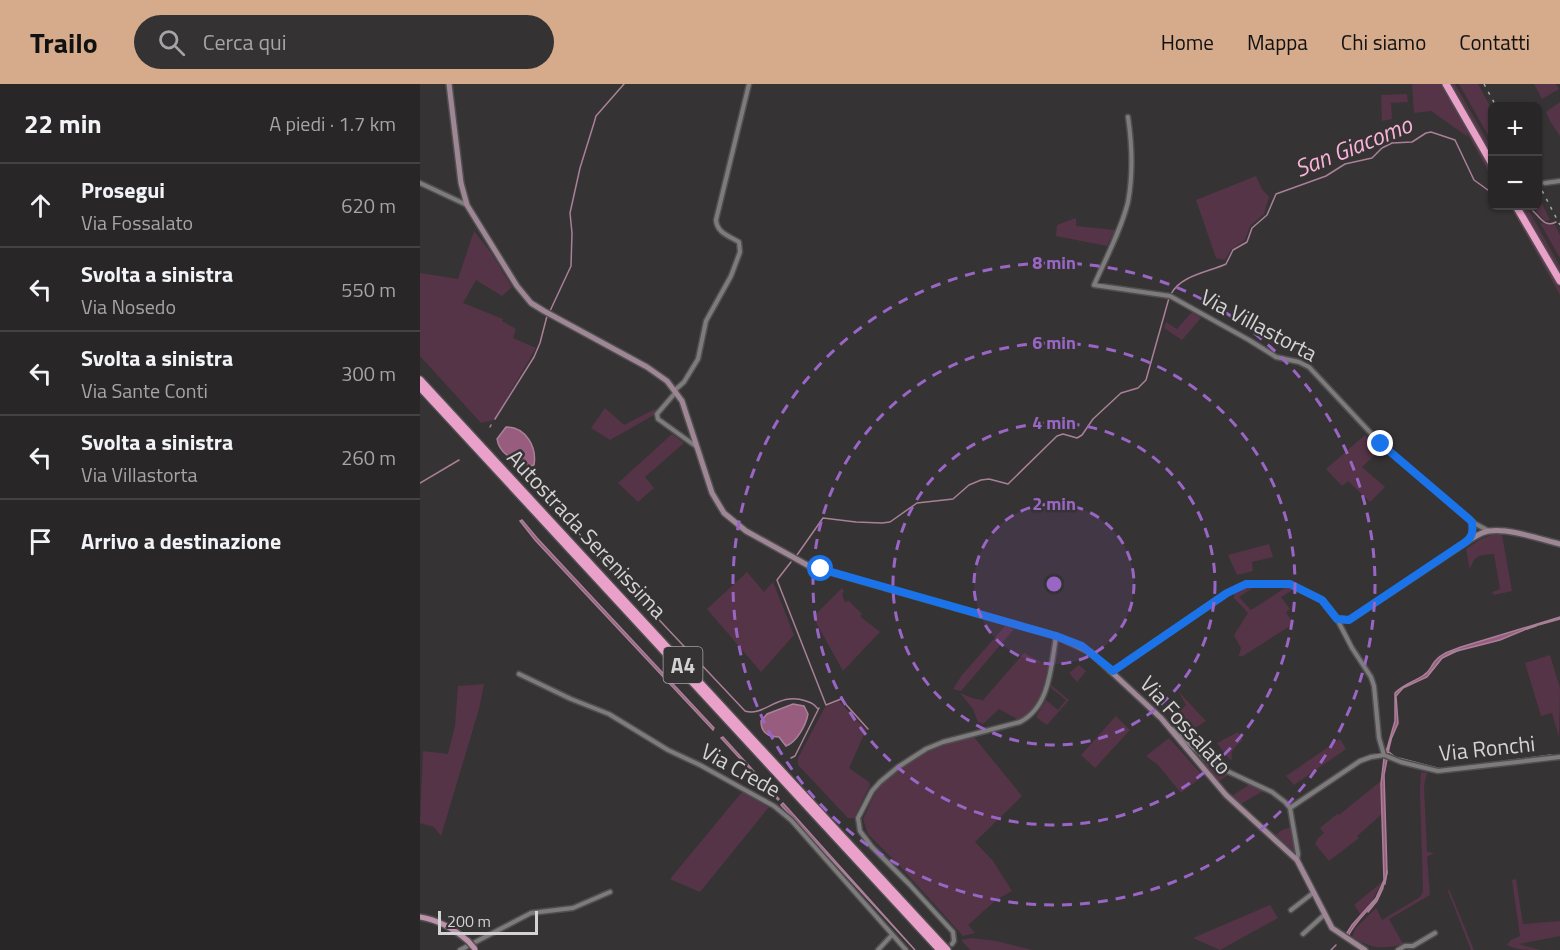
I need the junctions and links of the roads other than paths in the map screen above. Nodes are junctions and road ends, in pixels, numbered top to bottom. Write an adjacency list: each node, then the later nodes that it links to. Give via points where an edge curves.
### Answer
1 (449, 84): 9 (street, Via Fossalato)
2 (749, 84): 14 (street, via 716,220 720,231 738,243 740,252 706,321 698,359)
3 (1446, 84): 5 (highway)
4 (1128, 117): 16 (street, Via Villastorta, via 1132,140 1128,200 1094,285 1170,296 1276,357 1309,367 1381,444)
5 (1488, 157)
6 (1560, 181): 8 (street)
7 (420, 183): 9 (street)
8 (1545, 183)
9 (467, 205): 14 (street, Via Fossalato, via 531,303 660,375)
10 (1518, 210): 11 (highway)
11 (1560, 281)
12 (420, 380): 39 (highway, Autostrada Serenissima / A4)
13 (420, 387): 44 (highway, Autostrada Serenissima / A4)
14 (676, 391): 15 (street, Via Fossalato); 15 (street, via 657,414 658,419)
15 (698, 447): 23 (street, Via Fossalato, via 712,493 724,513 792,558 832,573)
16 (1472, 522): 17 (street, Via Villastorta); 18 (street)
17 (1489, 531): 18 (street); 19 (street, Via Villastorta)
18 (1471, 539): 21 (street)
19 (1560, 544)
20 (1337, 619): 21 (street); 22 (street); 24 (street, via 1322,600 1299,587 1282,583 1246,584)
21 (1349, 620): 22 (street)
22 (1345, 633): 27 (street, via 1371,676 1379,738)
23 (1056, 636): 24 (street, Via Fossalato, via 1082,646); 39 (street, via 1046,689 1032,714 1020,722 936,744 918,754 872,791 857,821 872,847 953,932 954,941)
24 (1113, 671): 26 (street, Via Fossalato)
25 (519, 674): 38 (street, Via Crede, via 609,714 662,747 774,806)
26 (1171, 728): 29 (street, via 1212,765 1272,792); 30 (street, Via Fossalato, via 1226,795)
27 (1387, 756): 28 (street, Via Ronchi, via 1438,771); 29 (street, via 1360,762)
28 (1560, 757)
29 (1290, 808): 30 (street)
30 (1297, 860): 32 (street, Via Fossalato)
31 (610, 892): 41 (street, via 573,908 531,912)
32 (1313, 893): 33 (street); 34 (street, Via Fossalato)
33 (1291, 909)
34 (1324, 915): 37 (street); 45 (street, Via Fossalato, via 1338,933)
35 (420, 917): 40 (main road, bridge, via 437,921)
36 (1435, 933): 46 (street)
37 (1303, 934)
38 (892, 935): 42 (street); 43 (street, Via Crede)
39 (949, 947)
40 (476, 949)
41 (460, 950)
42 (878, 950)
43 (906, 950)
44 (940, 950)
45 (1365, 950)
46 (1398, 950)

